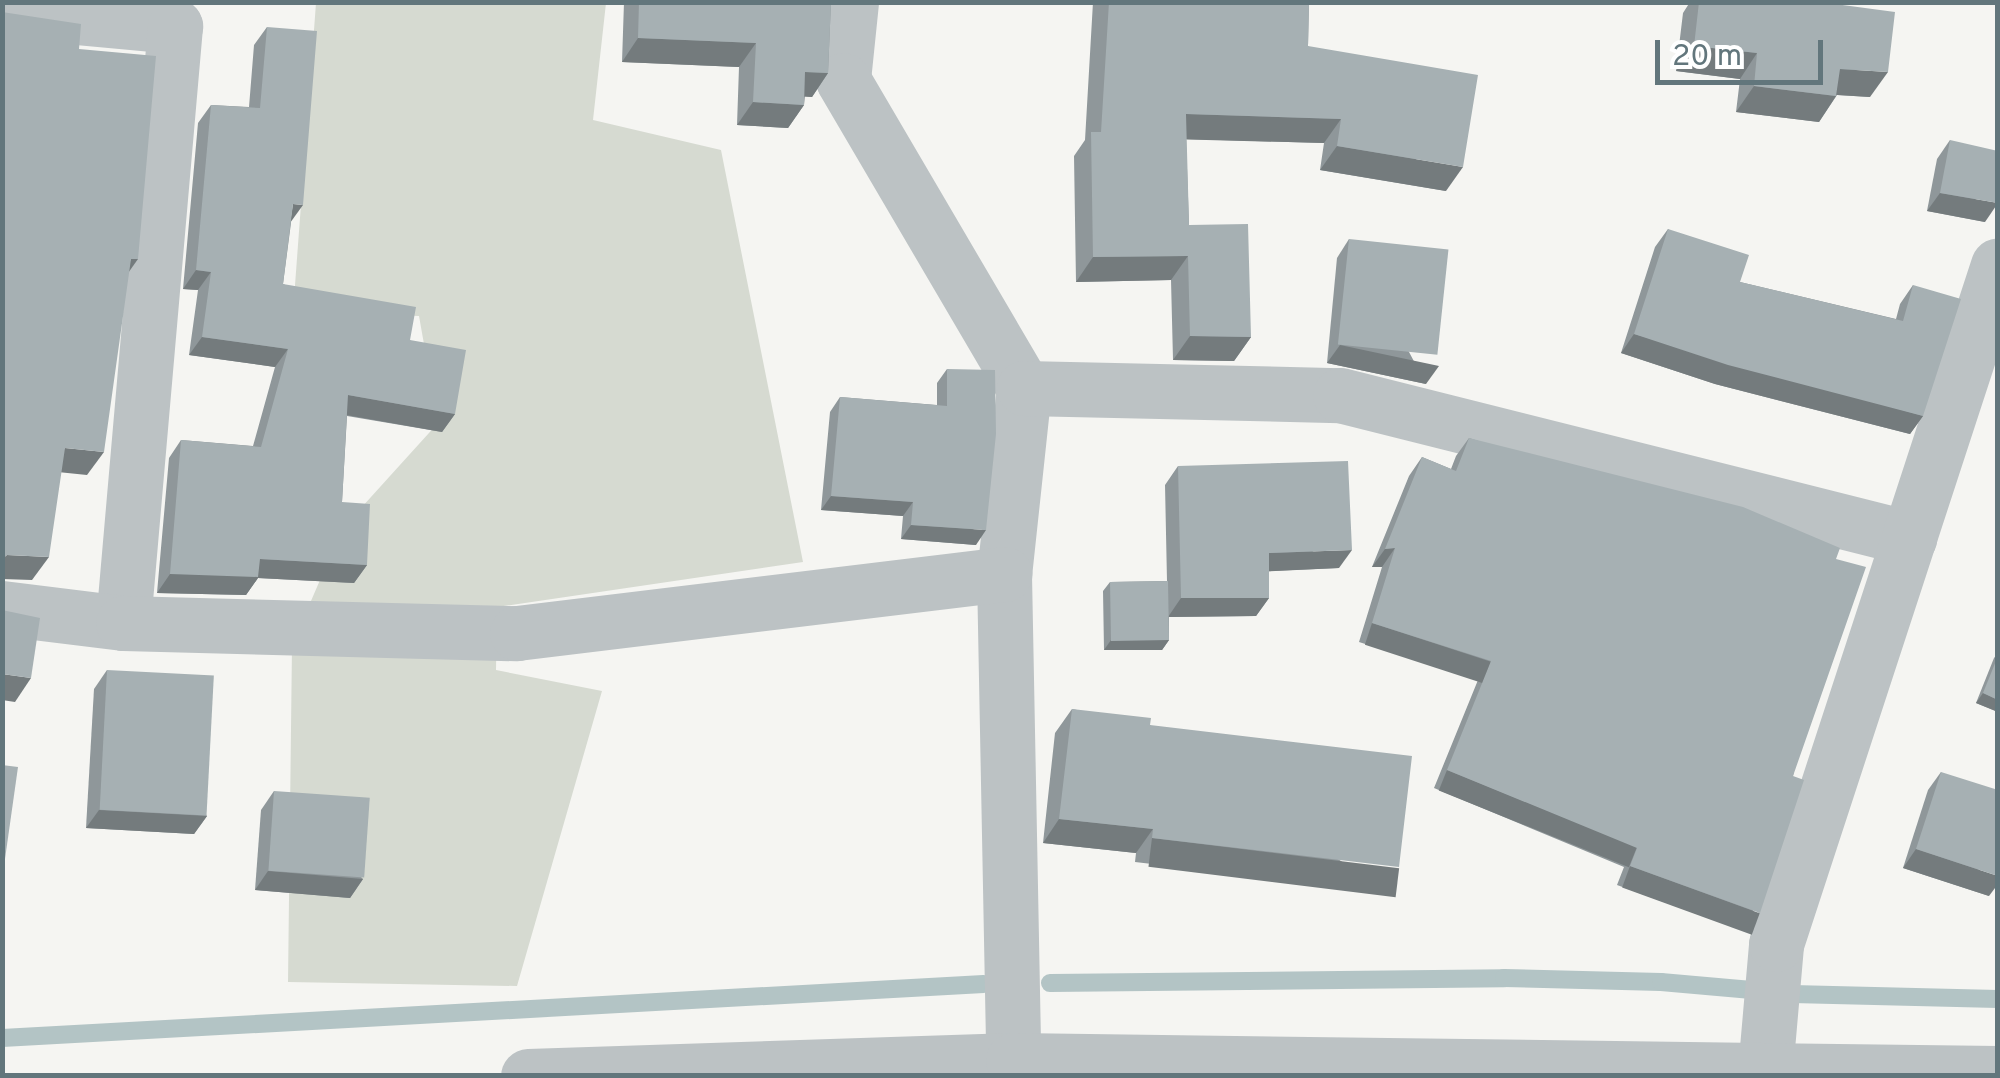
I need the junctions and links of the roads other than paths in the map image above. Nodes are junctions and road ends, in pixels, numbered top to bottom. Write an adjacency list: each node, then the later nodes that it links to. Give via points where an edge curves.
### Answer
1 (851, 2): 4 (street, via 843,80)
2 (2, 10): 8 (street, via 175,26)
3 (1998, 265): 5 (street)
4 (1024, 388): 5 (street, via 1340,395); 6 (street)
5 (1910, 538): 12 (street, via 1776,944)
6 (1004, 574): 8 (street, via 517,633); 9 (street)
7 (2, 608): 8 (street)
8 (124, 623)
9 (1013, 1060): 10 (street); 11 (street)
10 (1278, 1069): 12 (street)
11 (839, 1070): 14 (street)
12 (1765, 1071): 13 (street)
13 (1998, 1073)
14 (528, 1076)

